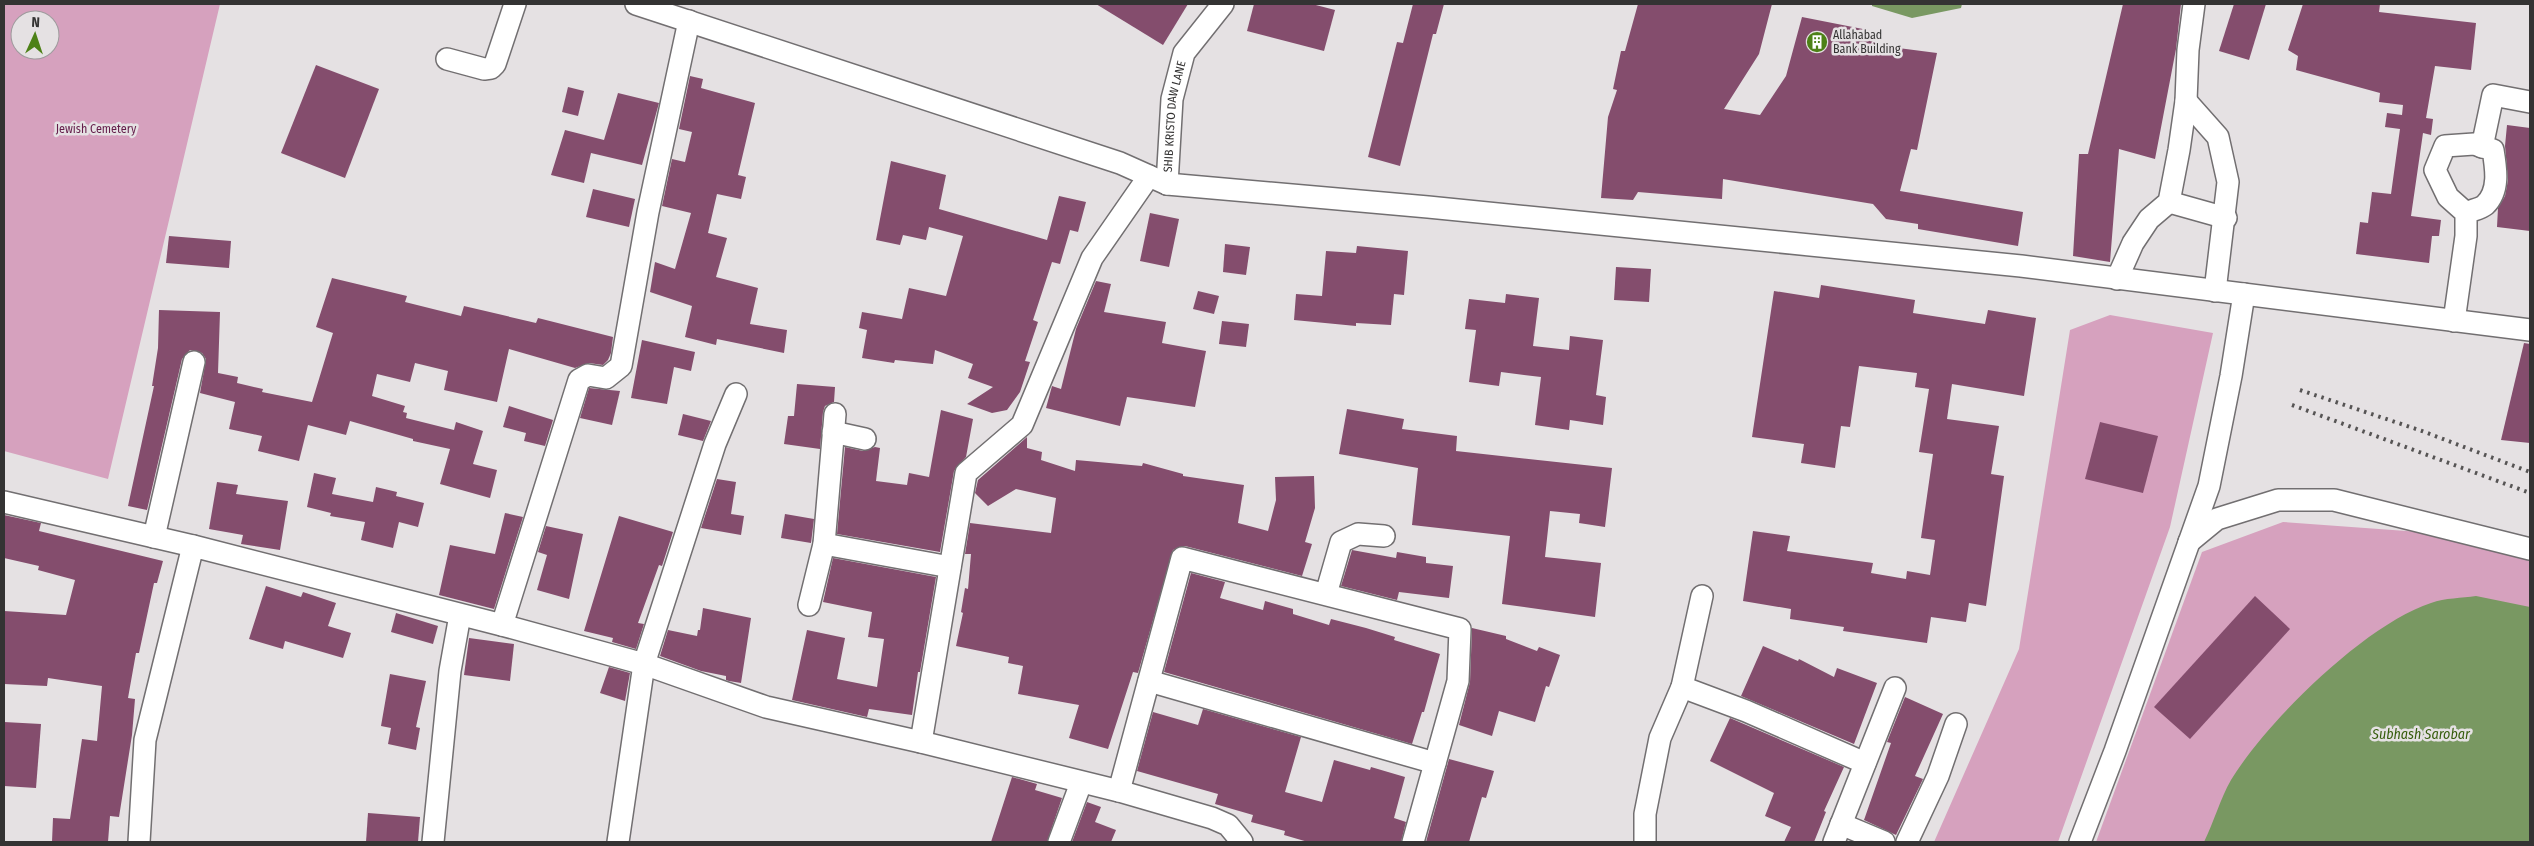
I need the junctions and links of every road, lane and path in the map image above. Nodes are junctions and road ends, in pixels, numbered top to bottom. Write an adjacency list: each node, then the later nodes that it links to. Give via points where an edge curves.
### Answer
1 (515, 4): 6 (street, via 492,68)
2 (636, 4): 5 (street)
3 (1223, 4): 10 (street, SHIB KRISTO DAW LANE, via 1184,53 1172,99)
4 (2194, 4): 7 (street)
5 (689, 21): 10 (street, via 1120,163); 34 (street, via 648,212 621,366 606,378 588,375 579,380)
6 (447, 59)
7 (2186, 100): 11 (street, via 2180,150); 13 (street, via 2218,137 2228,182)
8 (2530, 102): 9 (street, via 2493,95)
9 (2482, 147): 12 (street, via 2493,150 2494,192 2484,206); 12 (street, via 2474,144 2446,146 2435,170 2448,198)
10 (1158, 180): 14 (street, via 1988,262); 29 (street, via 1092,258 1022,425 966,473)
11 (2168, 202): 13 (street); 14 (street, via 2149,219 2133,243)
12 (2466, 213): 17 (street, via 2466,236)
13 (2226, 218): 15 (street)
14 (2117, 279): 15 (street)
15 (2215, 291): 16 (street)
16 (2244, 294): 17 (street); 25 (street, via 2209,486)
17 (2454, 321): 18 (street)
18 (2530, 330)
19 (194, 362): 24 (street)
20 (736, 394): 35 (street, via 715,444)
21 (865, 439): 26 (street, via 834,423)
22 (4, 502): 24 (street)
23 (1384, 536): 30 (street, via 1358,534 1341,542)
24 (154, 537): 27 (street)
25 (2189, 543): 28 (street, via 2217,519 2278,500 2334,500); 55 (street)
26 (824, 544): 29 (street); 32 (street)
27 (193, 546): 33 (street); 46 (street, via 145,740)
28 (2530, 549)
29 (950, 567): 40 (street)
30 (1326, 594): 36 (street, via 1182,558); 41 (street, via 1460,628 1458,681)
31 (1702, 596): 37 (street)
32 (809, 605)
33 (460, 615): 34 (street); 47 (street, via 450,671)
34 (502, 625): 35 (street)
35 (644, 664): 40 (street, via 766,707); 48 (street)
36 (1148, 681): 41 (street); 44 (street)
37 (1682, 687): 42 (street); 52 (street, via 1660,738 1645,814)
38 (1894, 688): 42 (street)
39 (1956, 724): 54 (street, via 1938,776)
40 (921, 742): 43 (street)
41 (1435, 763): 51 (street)
42 (1865, 763): 45 (street)
43 (1081, 783): 44 (street); 49 (street)
44 (1118, 791): 50 (street, via 1212,818 1228,825)
45 (1837, 833): 53 (street)
46 (139, 842)
47 (433, 842)
48 (618, 842)
49 (1059, 842)
50 (1242, 842)
51 (1412, 842)
52 (1645, 842)
53 (1884, 842)
54 (1906, 842)
55 (2080, 842)

